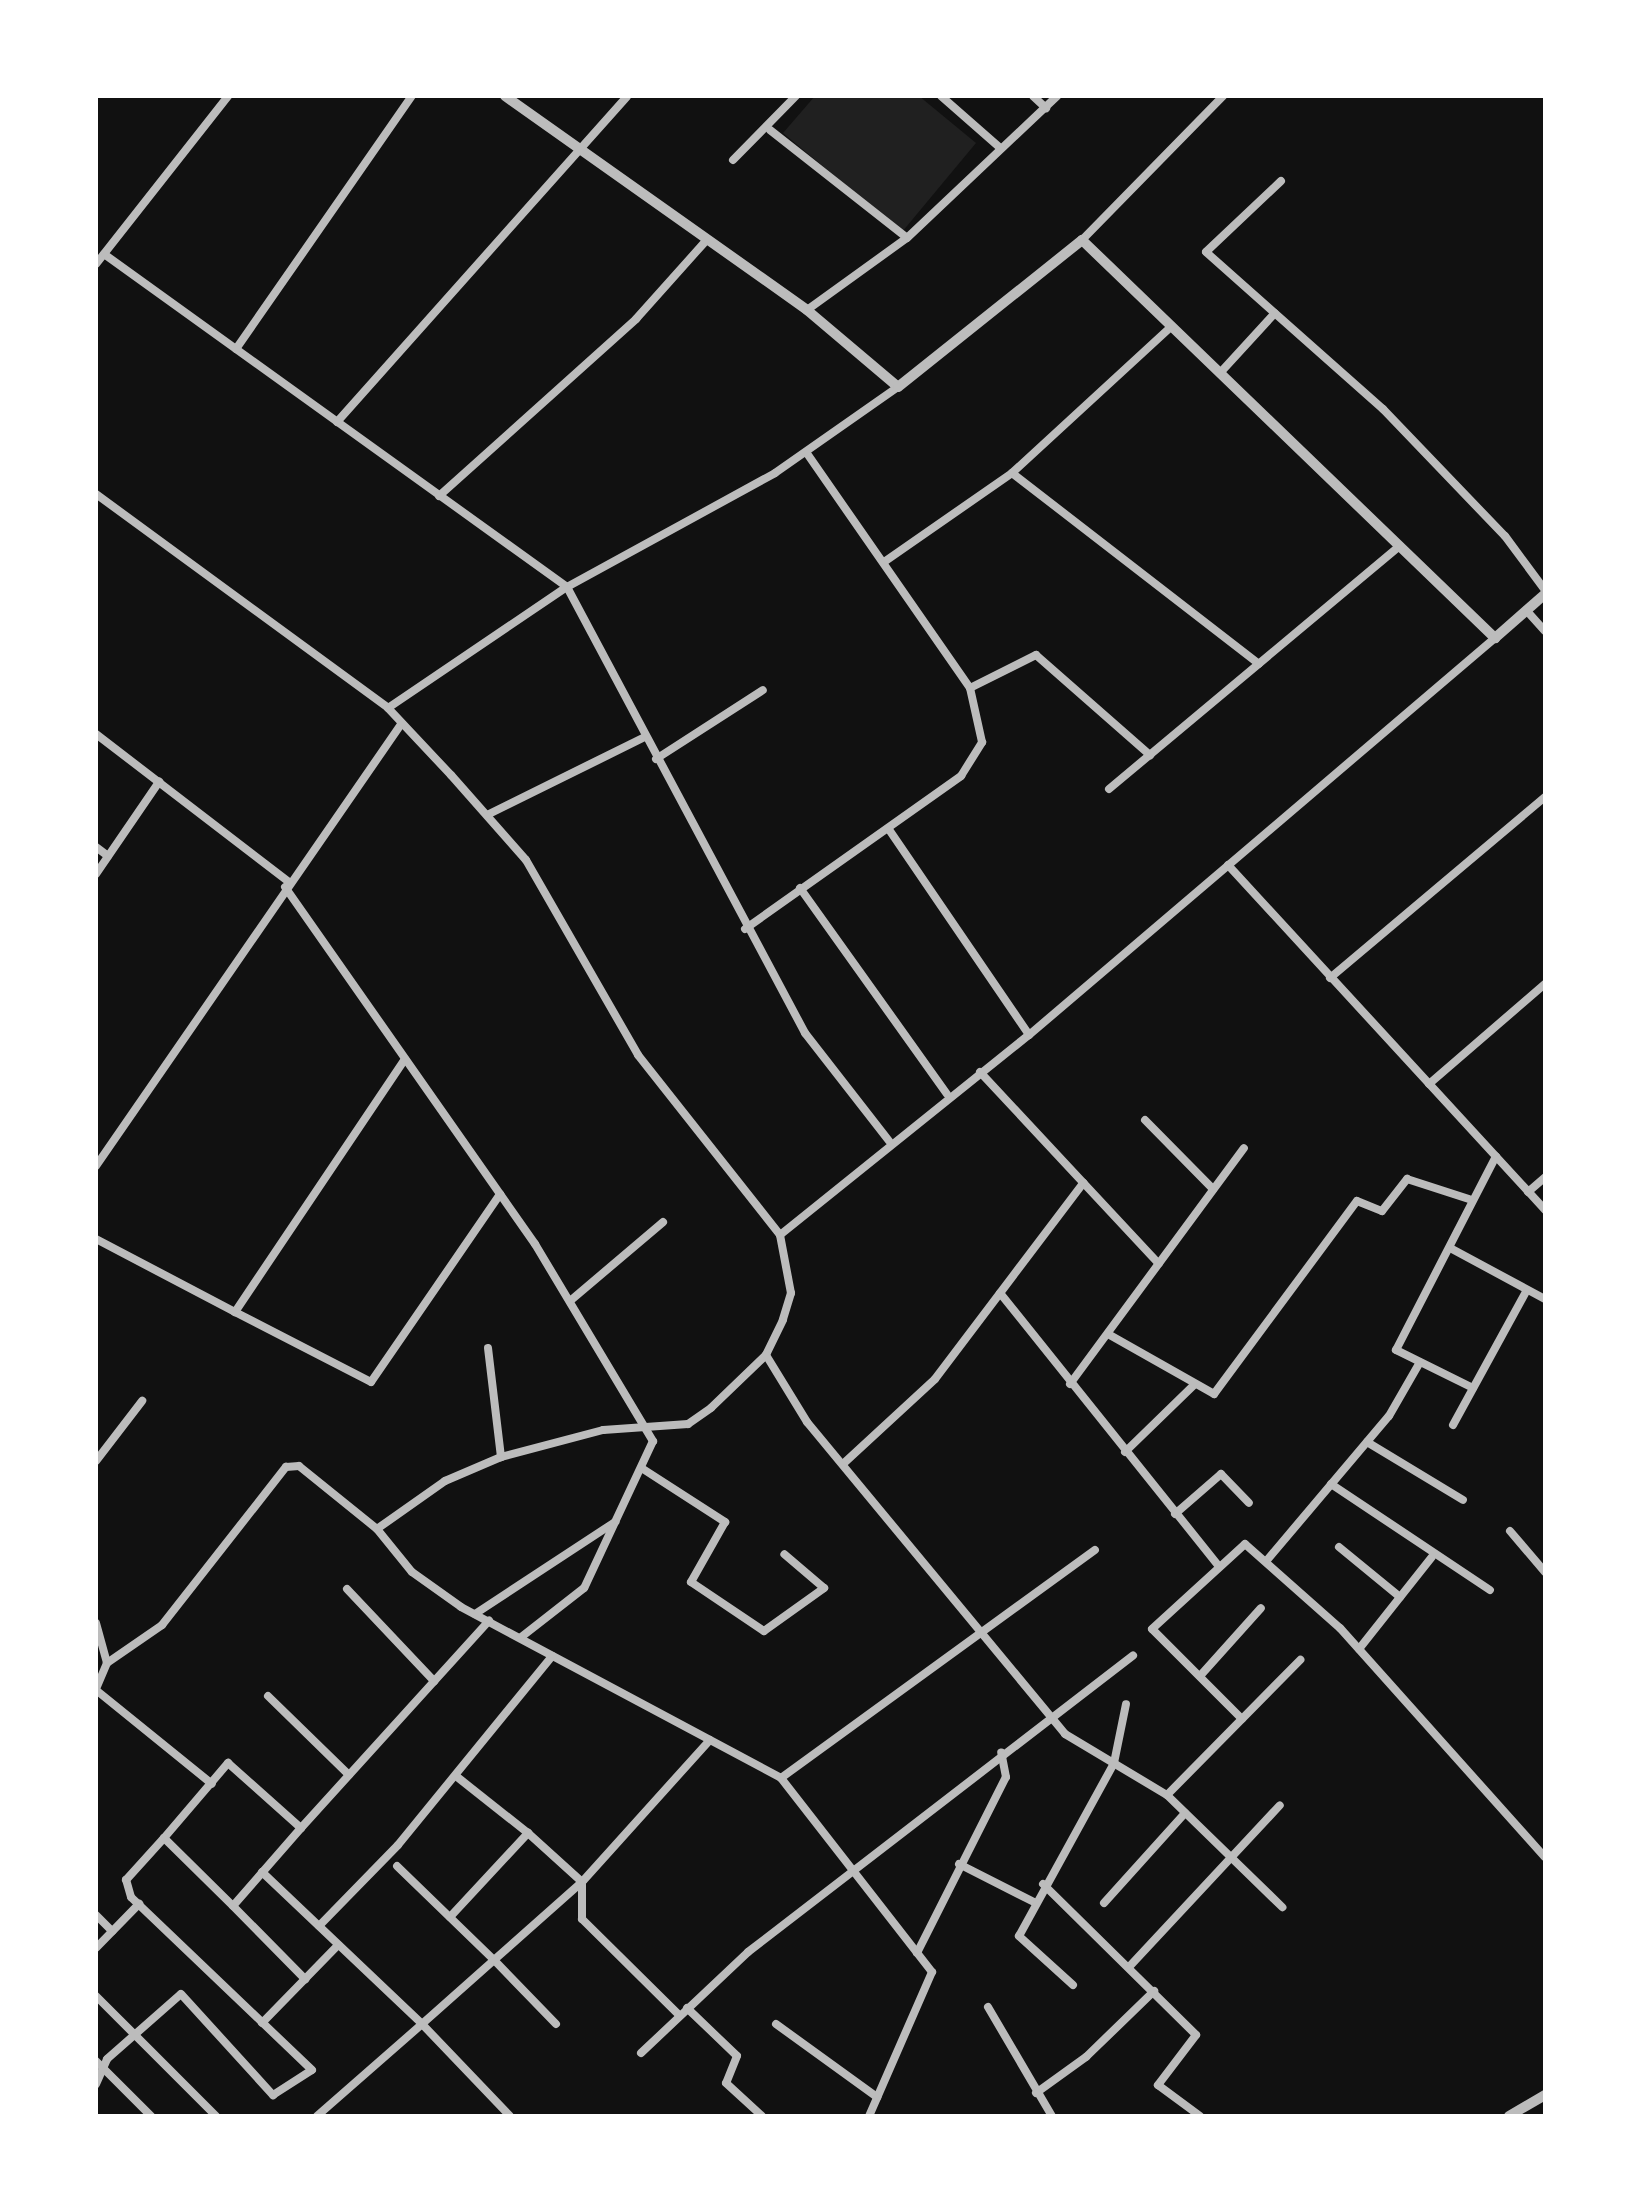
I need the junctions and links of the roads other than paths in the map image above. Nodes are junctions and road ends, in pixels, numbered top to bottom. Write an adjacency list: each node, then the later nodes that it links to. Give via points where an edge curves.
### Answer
1 (228, 96): 19 (street)
2 (412, 96): 24 (street)
3 (505, 96): 13 (street)
4 (627, 96): 13 (street)
5 (796, 96): 11 (street)
6 (941, 96): 12 (street)
7 (1033, 96): 10 (street)
8 (1057, 96): 10 (street)
9 (1223, 96): 17 (street)
10 (1046, 108): 12 (street)
11 (770, 130): 14 (street); 16 (street)
12 (999, 147): 16 (street)
13 (578, 151): 18 (street); 27 (street)
14 (733, 160)
15 (1281, 181): 22 (street, via 1206,252)
16 (907, 238): 21 (street)
17 (1082, 240): 23 (street); 26 (street)
18 (704, 243): 21 (street); 31 (street, via 614,340)
19 (104, 254): 20 (street); 24 (street)
20 (96, 264)
21 (807, 310): 26 (street)
22 (1275, 313): 25 (street); 35 (street, via 1439,464)
23 (1172, 326): 25 (street); 29 (street)
24 (236, 349): 27 (street)
25 (1220, 373): 32 (street)
26 (898, 387): 28 (street)
27 (337, 422): 31 (street)
28 (806, 452): 33 (street); 34 (street)
29 (1012, 473): 33 (street); 39 (street)
30 (96, 494): 42 (street)
31 (439, 496): 34 (street)
32 (1400, 546): 38 (street); 39 (street)
33 (884, 562): 40 (street)
34 (567, 587): 42 (street); 45 (street)
35 (1545, 592): 36 (street)
36 (1526, 610): 37 (street); 38 (street)
37 (1545, 631)
38 (1495, 638): 55 (street)
39 (1259, 664): 46 (street)
40 (970, 688): 46 (street, via 1036,655); 52 (street, via 982,742 961,776)
41 (763, 690): 47 (street)
42 (388, 708): 43 (street)
43 (402, 723): 51 (street); 57 (street)
44 (96, 734): 48 (street)
45 (645, 737): 47 (street); 51 (street)
46 (1150, 755): 49 (street)
47 (656, 759): 59 (street)
48 (159, 782): 54 (street); 57 (street)
49 (1109, 789)
50 (1543, 802): 60 (street)
51 (487, 815): 80 (street, via 526,860 638,1055)
52 (890, 831): 58 (street); 62 (street)
53 (96, 847): 54 (street)
54 (108, 856): 56 (street)
55 (1228, 865): 60 (street); 62 (street)
56 (96, 874)
57 (287, 885): 63 (street); 71 (street)
58 (800, 888): 59 (street); 66 (street)
59 (745, 929): 68 (street, via 805,1033)
60 (1330, 978): 65 (street)
61 (1545, 984): 65 (street)
62 (1029, 1035): 64 (street)
63 (405, 1059): 76 (street); 88 (street)
64 (980, 1072): 66 (street); 73 (street)
65 (1429, 1084): 70 (street)
66 (947, 1094): 68 (street)
67 (1145, 1120): 74 (street)
68 (889, 1141): 80 (street)
69 (1244, 1148): 74 (street)
70 (1496, 1156): 75 (street); 77 (street)
71 (96, 1166)
72 (1545, 1177): 75 (street)
73 (1083, 1183): 83 (street); 85 (street)
74 (1213, 1189): 83 (street)
75 (1528, 1192): 78 (street)
76 (500, 1194): 87 (street); 88 (street, via 371,1382)
77 (1469, 1199): 82 (street, via 1475,1209); 94 (street, via 1407,1179 1382,1211 1357,1201 1219,1390)
78 (1545, 1210)
79 (663, 1222): 87 (street)
80 (780, 1235): 91 (street, via 791,1293)
81 (96, 1239): 88 (street)
82 (1452, 1249): 84 (street); 92 (street, via 1396,1350)
83 (1159, 1264): 89 (street)
84 (1527, 1290): 86 (street); 95 (street)
85 (1000, 1293): 93 (street); 103 (street, via 935,1379)
86 (1545, 1299)
87 (570, 1301): 97 (street)
88 (235, 1312)
89 (1108, 1334): 93 (street); 94 (street)
90 (488, 1348): 101 (street)
91 (766, 1355): 97 (street, via 688,1424 662,1430); 103 (street)
92 (1420, 1362): 95 (street); 99 (street)
93 (1070, 1384): 100 (street)
94 (1194, 1385): 100 (street)
95 (1473, 1388): 98 (street)
96 (142, 1401): 102 (street)
97 (645, 1424): 101 (street); 104 (street, via 653,1446)
98 (1453, 1425)
99 (1367, 1442): 105 (street); 106 (street)
100 (1125, 1452): 108 (street)
101 (501, 1457): 110 (street, via 445,1481)
102 (96, 1461)
103 (843, 1464): 126 (street)
104 (643, 1469): 109 (street); 114 (street, via 725,1522 691,1582 764,1631 824,1588)
105 (1331, 1484): 115 (street); 116 (street)
106 (1463, 1500)
107 (1249, 1503): 108 (street, via 1221,1474)
108 (1175, 1514): 117 (street)
109 (615, 1521): 123 (street); 127 (street, via 584,1588)
110 (377, 1529): 123 (street, via 412,1572); 132 (street, via 299,1466 286,1467 162,1625)
111 (1510, 1531): 118 (street)
112 (1339, 1547): 121 (street)
113 (1095, 1550): 126 (street)
114 (784, 1554)
115 (1432, 1557): 120 (street); 121 (street)
116 (1268, 1559): 117 (street, via 1245,1544); 128 (street)
117 (1219, 1566): 133 (street, via 1152,1629)
118 (1545, 1572)
119 (347, 1589): 134 (street)
120 (1490, 1590)
121 (1400, 1597): 128 (street)
122 (1261, 1608): 133 (street)
123 (475, 1614): 124 (street)
124 (489, 1621): 127 (street); 134 (street)
125 (96, 1623): 132 (street)
126 (984, 1628): 138 (street); 145 (street)
127 (520, 1638): 129 (street)
128 (1359, 1649): 153 (street)
129 (552, 1656): 140 (street); 144 (street)
130 (1133, 1656): 138 (street)
131 (1300, 1660): 139 (street)
132 (107, 1663): 135 (street)
133 (1200, 1676): 139 (street)
134 (434, 1681): 143 (street)
135 (96, 1690): 146 (street)
136 (268, 1696): 143 (street)
137 (1126, 1704): 142 (street)
138 (1050, 1715): 141 (street); 142 (street, via 1065,1734)
139 (1242, 1719): 147 (street)
140 (710, 1740): 145 (street); 159 (street)
141 (1001, 1752): 155 (street, via 1006,1777); 157 (street)
142 (1114, 1763): 147 (street); 160 (street)
143 (349, 1775): 150 (street)
144 (456, 1776): 151 (street); 168 (street)
145 (781, 1778): 157 (street)
146 (212, 1784): 150 (street, via 228,1763); 152 (street)
147 (1167, 1795): 149 (street)
148 (1280, 1805): 154 (street)
149 (1185, 1813): 154 (street); 162 (street)
150 (301, 1828): 158 (street)
151 (528, 1833): 159 (street); 167 (street)
152 (164, 1838): 163 (street, via 126,1880); 164 (street)
153 (1545, 1857)
154 (1233, 1860): 165 (street); 174 (street)
155 (959, 1864): 161 (street); 172 (street)
156 (397, 1866): 167 (street)
157 (853, 1871): 172 (street); 180 (street)
158 (262, 1872): 164 (street); 168 (street)
159 (582, 1882): 173 (street); 181 (street, via 582,1919)
160 (1043, 1884): 161 (street); 174 (street)
161 (1034, 1902): 176 (street, via 1019,1936)
162 (1104, 1903)
163 (139, 1904): 169 (street); 182 (street)
164 (233, 1906): 175 (street)
165 (1282, 1907)
166 (96, 1915): 169 (street)
167 (450, 1917): 173 (street)
168 (319, 1926): 170 (street)
169 (112, 1931): 171 (street)
170 (338, 1945): 175 (street); 183 (street)
171 (96, 1948)
172 (917, 1953): 193 (street, via 932,1972)
173 (494, 1960): 183 (street); 184 (street)
174 (1129, 1967): 177 (street)
175 (305, 1979): 182 (street)
176 (1073, 1985)
177 (1154, 1991): 191 (street, via 1086,2057); 201 (street, via 1196,2035 1158,2085)
178 (96, 1996): 186 (street)
179 (988, 2007): 191 (street)
180 (687, 2008): 181 (street); 198 (street, via 737,2056 726,2083)
181 (679, 2015): 187 (street)
182 (262, 2023): 186 (street, via 312,2070 273,2095 181,1994)
183 (422, 2024): 196 (street); 197 (street)
184 (556, 2024)
185 (776, 2024): 193 (street)
186 (132, 2036): 189 (street); 195 (street)
187 (641, 2053)
188 (96, 2061): 189 (street)
189 (103, 2069): 190 (street); 194 (street)
190 (96, 2084)
191 (1036, 2093): 200 (street)
192 (1545, 2095): 202 (street)
193 (877, 2097): 199 (street)
194 (151, 2116)
195 (216, 2116)
196 (317, 2116)
197 (510, 2116)
198 (762, 2116)
199 (869, 2116)
200 (1052, 2116)
201 (1200, 2116)
202 (1509, 2116)

